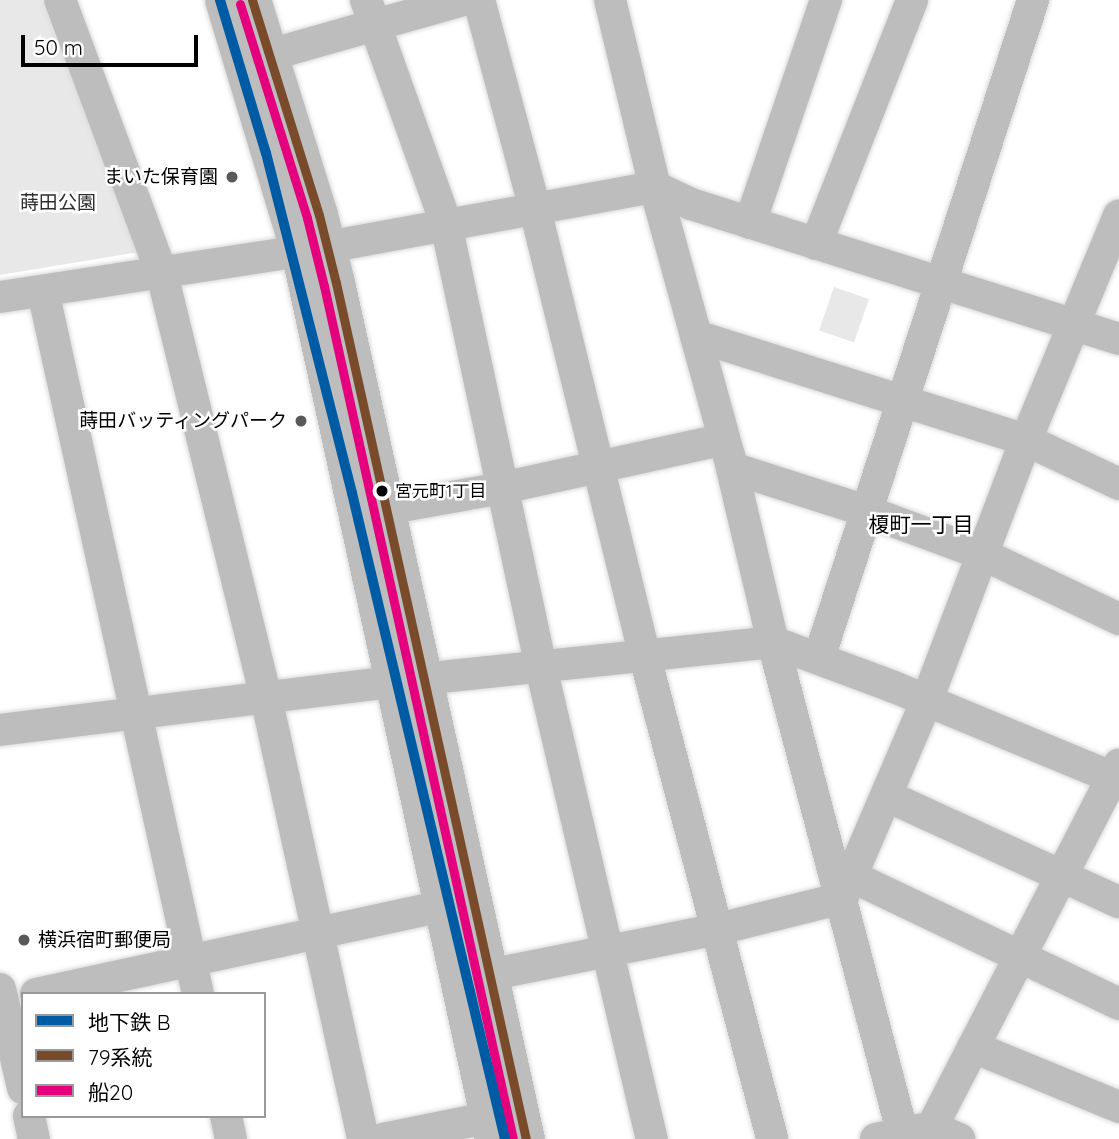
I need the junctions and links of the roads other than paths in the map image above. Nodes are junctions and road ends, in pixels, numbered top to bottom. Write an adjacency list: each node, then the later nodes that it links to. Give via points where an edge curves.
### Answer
1 (60, 0): 19 (street)
2 (224, 0): 18 (main road)
3 (252, 0): 11 (main road)
4 (464, 0): 10 (street)
5 (479, 0): 13 (street)
6 (610, 0): 12 (street)
7 (826, 0): 15 (street)
8 (912, 0): 17 (street)
9 (1033, 0): 20 (street)
10 (370, 12): 11 (street); 16 (street)
11 (269, 55): 18 (main road)
12 (655, 187): 13 (street); 15 (street); 24 (street)
13 (535, 209): 16 (street); 29 (street)
14 (1119, 215): 23 (street)
15 (750, 223): 17 (street)
16 (446, 224): 18 (street); 31 (street)
17 (816, 244): 20 (street)
18 (314, 249): 19 (street); 32 (main road); 40 (main road)
19 (162, 274): 21 (street); 41 (street)
20 (938, 283): 23 (street); 26 (street)
21 (43, 291): 22 (street); 43 (street)
22 (0, 297)
23 (1073, 325): 25 (street); 27 (street)
24 (696, 336): 26 (street); 28 (street)
25 (1119, 340)
26 (902, 399): 27 (street); 33 (street)
27 (1026, 439): 30 (street); 34 (street)
28 (728, 453): 29 (street); 33 (street); 36 (street)
29 (600, 467): 31 (street); 37 (street)
30 (1119, 484)
31 (502, 488): 32 (street); 39 (street)
32 (385, 509): 40 (main road)
33 (866, 511): 34 (street); 38 (street)
34 (982, 554): 35 (street); 42 (street)
35 (1119, 619)
36 (773, 642): 37 (street); 38 (street); 48 (street)
37 (645, 657): 39 (street); 51 (street)
38 (819, 658): 42 (street)
39 (541, 667): 40 (street); 53 (street)
40 (408, 680): 41 (street); 50 (main road); 56 (main road)
41 (266, 698): 43 (street); 52 (street)
42 (927, 701): 45 (street); 46 (street)
43 (136, 713): 44 (street); 55 (street)
44 (0, 730)
45 (1117, 774): 47 (street)
46 (887, 796): 47 (street); 48 (street)
47 (1062, 874): 49 (street); 54 (street)
48 (847, 887): 51 (street); 54 (street); 68 (street)
49 (1119, 902)
50 (443, 905): 52 (street); 67 (main road)
51 (718, 929): 53 (street); 74 (street)
52 (318, 933): 55 (street); 71 (street)
53 (607, 953): 56 (street); 73 (street)
54 (1019, 958): 60 (street); 62 (street)
55 (191, 961): 57 (street); 58 (street)
56 (488, 975): 67 (main road)
57 (45, 992)
58 (198, 992)
59 (8, 996): 61 (street)
60 (1119, 1004)
61 (6, 1039): 63 (street)
62 (973, 1047): 64 (street); 68 (street)
63 (21, 1082)
64 (1119, 1107)
65 (29, 1118): 69 (street)
66 (226, 1118): 70 (street)
67 (507, 1127): 72 (street)
68 (915, 1135)
69 (34, 1139)
70 (231, 1139)
71 (363, 1139)
72 (383, 1139)
73 (652, 1139)
74 (772, 1139)

